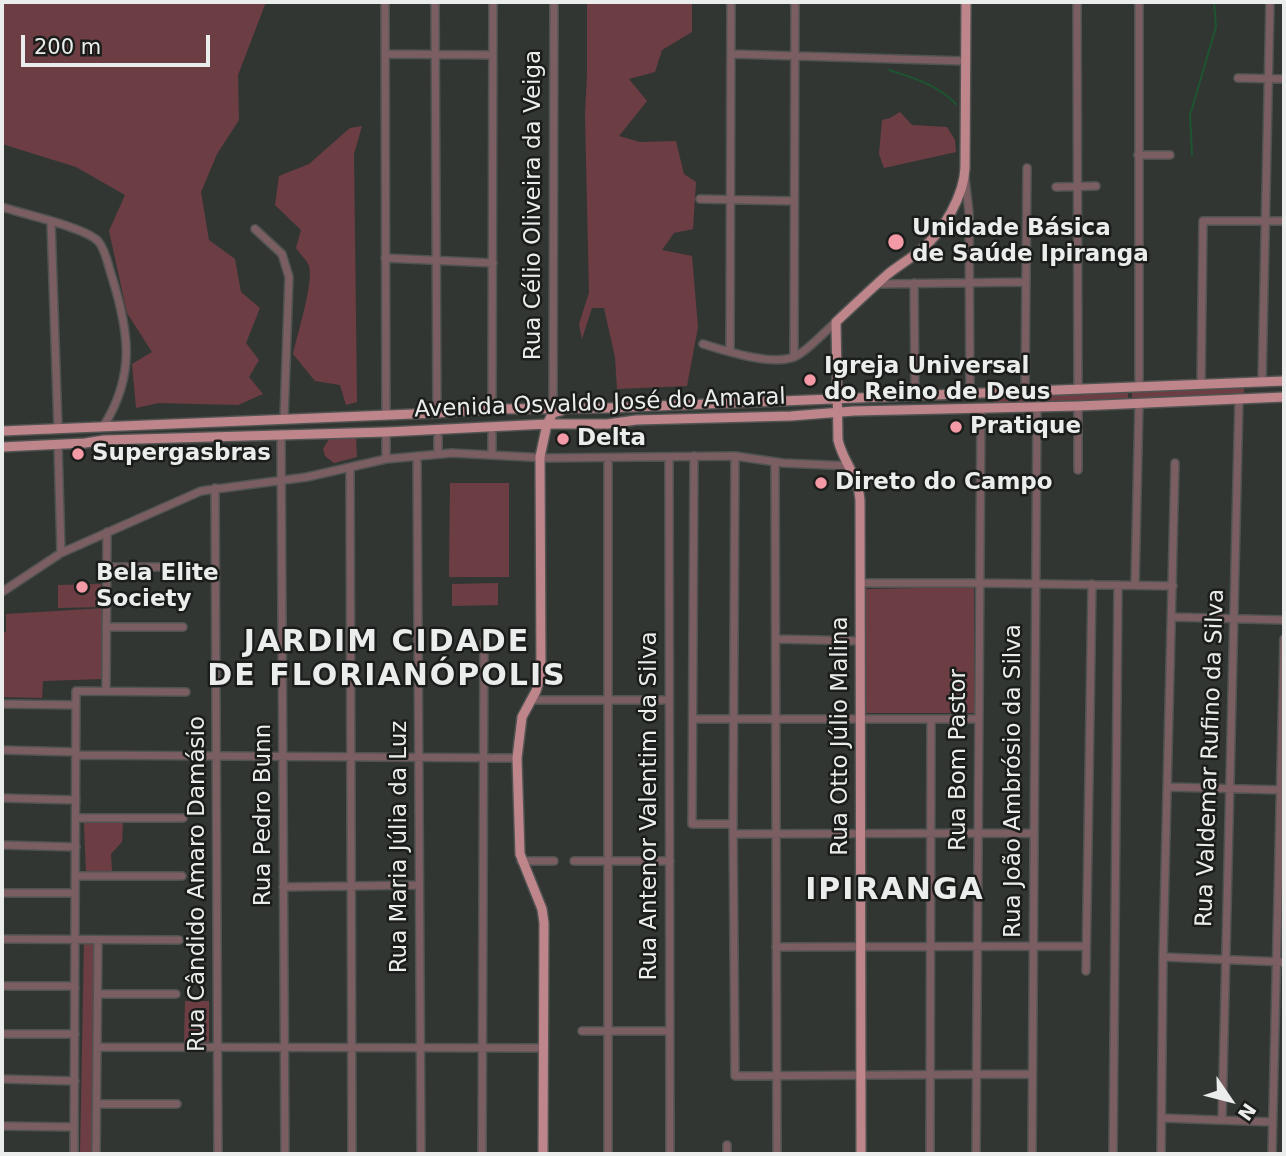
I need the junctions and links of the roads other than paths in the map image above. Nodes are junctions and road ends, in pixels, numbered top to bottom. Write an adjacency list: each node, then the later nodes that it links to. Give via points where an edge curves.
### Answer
1 (385, 2): 11 (street)
2 (435, 2): 12 (street)
3 (493, 2): 14 (street)
4 (554, 2): 61 (street, Rua Célio Oliveira da Veiga)
5 (731, 2): 13 (street)
6 (795, 2): 15 (street)
7 (966, 2): 16 (main road)
8 (1077, 2): 26 (street)
9 (1139, 2): 20 (street)
10 (1270, 2): 18 (street)
11 (385, 54): 12 (street); 35 (street)
12 (436, 54): 14 (street); 36 (street)
13 (731, 54): 15 (street); 28 (street)
14 (492, 55): 37 (street)
15 (795, 56): 16 (street); 29 (street)
16 (965, 61): 23 (main road)
17 (1238, 78): 18 (street)
18 (1268, 78): 19 (street); 31 (street)
19 (1284, 79)
20 (1138, 155): 21 (street); 49 (street)
21 (1170, 155)
22 (1027, 168): 38 (street)
23 (965, 178): 39 (street); 40 (main road, via 934,237)
24 (1096, 186): 26 (street)
25 (1056, 187): 26 (street)
26 (1076, 187): 50 (street)
27 (700, 199): 28 (street)
28 (730, 199): 29 (street); 44 (street)
29 (794, 201): 45 (street)
30 (2, 207): 33 (street)
31 (1265, 221): 32 (street); 46 (street); 48 (street, via 1203,221)
32 (1284, 221)
33 (51, 222): 72 (street, via 85,233 101,244 121,308 127,336 126,368 117,401); 74 (street)
34 (255, 229): 68 (street, via 282,254 289,277)
35 (385, 258): 36 (street); 67 (street)
36 (435, 260): 37 (street); 66 (street)
37 (493, 263): 64 (street)
38 (1025, 282): 39 (street); 51 (street)
39 (970, 283): 41 (street); 52 (street)
40 (878, 284): 41 (street); 42 (main road)
41 (914, 284): 53 (street)
42 (836, 322): 45 (street); 55 (main road, Rua Otto Júlio Malina)
43 (703, 344): 44 (street)
44 (730, 352): 45 (street)
45 (794, 357)
46 (1262, 382): 47 (main road, Avenida Osvaldo José do Amaral); 48 (main road, Avenida Osvaldo José do Amaral)
47 (1284, 382)
48 (1201, 385): 49 (main road, Avenida Osvaldo José do Amaral)
49 (1139, 387): 50 (main road, Avenida Osvaldo José do Amaral)
50 (1078, 390): 51 (main road, Avenida Osvaldo José do Amaral)
51 (1025, 392): 52 (main road, Avenida Osvaldo José do Amaral); 63 (main road, via 986,397)
52 (970, 394): 53 (main road, Avenida Osvaldo José do Amaral)
53 (915, 395): 55 (main road, Avenida Osvaldo José do Amaral)
54 (1284, 397): 56 (main road, Avenida Osvaldo José do Amaral)
55 (836, 398): 58 (main road, Avenida Osvaldo José do Amaral); 65 (main road, Rua Otto Júlio Malina)
56 (1239, 398): 57 (main road, Avenida Osvaldo José do Amaral); 114 (street, Rua Valdemar Rufino da Silva)
57 (1139, 403): 59 (main road, Avenida Osvaldo José do Amaral); 110 (street)
58 (666, 405): 62 (main road, Avenida Osvaldo José do Amaral); 69 (main road, via 670,414)
59 (1078, 406): 60 (main road, Avenida Osvaldo José do Amaral); 98 (street)
60 (1037, 407): 63 (main road, Avenida Osvaldo José do Amaral); 107 (street, Rua João Ambrósio da Silva)
61 (553, 408): 62 (main road, Avenida Osvaldo José do Amaral); 64 (main road, Avenida Osvaldo José do Amaral)
62 (575, 408): 71 (main road, via 555,412)
63 (981, 408): 65 (main road, Avenida Osvaldo José do Amaral); 106 (street, Rua Bom Pastor)
64 (492, 409): 66 (main road, Avenida Osvaldo José do Amaral); 73 (main road, via 462,415 459,422)
65 (837, 412): 69 (main road, Avenida Osvaldo José do Amaral); 96 (main road, Rua Otto Júlio Malina, via 840,449)
66 (437, 413): 67 (main road, Avenida Osvaldo José do Amaral)
67 (386, 415): 68 (main road, Avenida Osvaldo José do Amaral)
68 (284, 419): 70 (main road, Avenida Osvaldo José do Amaral)
69 (636, 420): 71 (main road, Avenida Osvaldo José do Amaral)
70 (144, 424): 72 (main road, Avenida Osvaldo José do Amaral); 81 (main road, via 149,432 145,435)
71 (547, 424): 73 (main road, Avenida Osvaldo José do Amaral); 90 (main road)
72 (103, 427): 75 (main road, Avenida Osvaldo José do Amaral)
73 (467, 427): 77 (main road, Avenida Osvaldo José do Amaral)
74 (58, 428): 75 (main road, Avenida Osvaldo José do Amaral); 76 (main road, Avenida Osvaldo José do Amaral)
75 (73, 428): 82 (main road, via 41,432 35,439)
76 (2, 431)
77 (386, 432): 78 (main road, Avenida Osvaldo José do Amaral); 93 (street)
78 (281, 434): 81 (main road, Avenida Osvaldo José do Amaral); 99 (street, Rua Pedro Bunn)
79 (492, 434): 86 (street)
80 (438, 437): 85 (street)
81 (104, 440): 83 (main road, Avenida Osvaldo José do Amaral)
82 (38, 445): 83 (main road, Avenida Osvaldo José do Amaral); 84 (main road, Avenida Osvaldo José do Amaral)
83 (58, 445): 102 (street)
84 (2, 447)
85 (438, 454): 86 (street); 87 (street)
86 (492, 454): 90 (street)
87 (417, 456): 93 (street); 140 (street, Rua Maria Júlia da Luz)
88 (694, 456): 89 (street); 91 (street); 129 (street)
89 (735, 456): 94 (street); 130 (street)
90 (540, 457): 92 (street); 124 (main road, via 541,674)
91 (669, 457): 92 (street); 126 (street, Rua Antenor Valentim da Silva)
92 (608, 458): 125 (street)
93 (386, 459): 97 (street)
94 (775, 462): 96 (street); 118 (street)
95 (1175, 463): 111 (street)
96 (850, 466): 105 (main road, Rua Otto Júlio Malina, via 860,493)
97 (350, 467): 99 (street); 139 (street)
98 (1078, 470)
99 (282, 480): 100 (street); 138 (street, Rua Pedro Bunn)
100 (215, 488): 101 (street); 137 (street, Rua Cândido Amaro Damásio)
101 (107, 532): 102 (street); 103 (street)
102 (61, 553): 112 (street)
103 (107, 567): 104 (street); 116 (street)
104 (177, 567)
105 (860, 583): 106 (street); 120 (main road, Rua Otto Júlio Malina)
106 (980, 583): 107 (street); 134 (street, Rua Bom Pastor)
107 (1034, 583): 108 (street); 151 (street, Rua João Ambrósio da Silva)
108 (1092, 584): 109 (street); 179 (street)
109 (1118, 585): 110 (street); 232 (street)
110 (1135, 585): 111 (street)
111 (1173, 586): 113 (street)
112 (2, 592)
113 (1172, 617): 114 (street); 143 (street)
114 (1235, 619): 115 (street); 144 (street, Rua Valdemar Rufino da Silva)
115 (1284, 620)
116 (106, 626): 117 (street); 122 (street)
117 (183, 627)
118 (776, 639): 120 (street); 131 (street)
119 (1284, 639): 145 (street)
120 (860, 641): 132 (main road, Rua Otto Júlio Malina)
121 (484, 642): 141 (street)
122 (106, 691): 123 (street); 128 (street, via 76,691)
123 (186, 692)
124 (530, 700): 125 (street); 142 (main road, via 520,726)
125 (608, 700): 126 (street); 162 (street)
126 (669, 700): 163 (street, Rua Antenor Valentim da Silva)
127 (2, 704): 128 (street)
128 (76, 705): 136 (street)
129 (693, 719): 130 (street); 150 (street, via 692,824)
130 (733, 719): 131 (street); 150 (street)
131 (776, 719): 132 (street); 153 (street)
132 (860, 719): 133 (street); 154 (main road, Rua Otto Júlio Malina)
133 (931, 719): 134 (street); 155 (street)
134 (979, 719): 156 (street, Rua Bom Pastor)
135 (2, 750): 136 (street)
136 (76, 753): 137 (street); 147 (street)
137 (216, 756): 138 (street); 195 (street, Rua Cândido Amaro Damásio)
138 (283, 756): 139 (street); 168 (street, Rua Pedro Bunn)
139 (351, 757): 140 (street); 167 (street)
140 (419, 757): 141 (street); 166 (street, Rua Maria Júlia da Luz)
141 (484, 758): 142 (street); 199 (street)
142 (517, 758): 159 (main road)
143 (1169, 787): 144 (street); 181 (street)
144 (1230, 789): 145 (street); 182 (street, Rua Valdemar Rufino da Silva)
145 (1280, 790): 183 (street)
146 (2, 798): 147 (street)
147 (76, 800): 148 (street)
148 (76, 818): 149 (street); 158 (street)
149 (183, 818)
150 (733, 824): 152 (street)
151 (1033, 833): 156 (street); 178 (street, Rua João Ambrósio da Silva)
152 (733, 834): 153 (street); 205 (street, via 735,1076)
153 (776, 834): 154 (street); 180 (street)
154 (860, 834): 155 (street); 175 (main road, Rua Otto Júlio Malina)
155 (931, 834): 156 (street); 176 (street)
156 (978, 834): 177 (street, Rua Bom Pastor)
157 (2, 845): 158 (street)
158 (76, 847): 164 (street)
159 (521, 861): 160 (street); 200 (main road, via 544,917)
160 (554, 861)
161 (574, 861): 162 (street)
162 (608, 861): 163 (street); 190 (street)
163 (670, 861): 191 (street, Rua Antenor Valentim da Silva)
164 (76, 876): 165 (street); 170 (street)
165 (182, 876)
166 (419, 885): 167 (street); 198 (street, Rua Maria Júlia da Luz)
167 (351, 886): 168 (street); 197 (street)
168 (283, 887): 196 (street, Rua Pedro Bunn)
169 (2, 892): 170 (street)
170 (75, 893): 172 (street)
171 (2, 940): 172 (street)
172 (75, 940): 173 (street); 186 (street)
173 (98, 940): 174 (street); 187 (street)
174 (180, 940)
175 (861, 946): 176 (street); 180 (street); 202 (main road, Rua Otto Júlio Malina)
176 (930, 946): 177 (street); 203 (street)
177 (978, 946): 178 (street); 204 (street, Rua Bom Pastor)
178 (1032, 946): 179 (street); 201 (street, Rua João Ambrósio da Silva)
179 (1086, 946): 184 (street)
180 (776, 947): 205 (street)
181 (1163, 957): 182 (street); 210 (street)
182 (1225, 960): 183 (street); 211 (street, Rua Valdemar Rufino da Silva)
183 (1280, 962): 212 (street)
184 (1086, 971)
185 (2, 986): 186 (street)
186 (75, 988): 193 (street)
187 (97, 994): 188 (street); 194 (street)
188 (176, 994)
189 (582, 1031): 190 (street)
190 (608, 1031): 191 (street); 224 (street)
191 (670, 1031): 225 (street, Rua Antenor Valentim da Silva)
192 (2, 1034): 193 (street)
193 (75, 1034): 207 (street)
194 (97, 1047): 195 (street); 208 (street)
195 (218, 1048): 196 (street); 218 (street, Rua Cândido Amaro Damásio)
196 (284, 1048): 197 (street); 219 (street, Rua Pedro Bunn)
197 (352, 1048): 198 (street); 220 (street)
198 (420, 1048): 199 (street); 221 (street, Rua Maria Júlia da Luz)
199 (483, 1048): 200 (street); 222 (street)
200 (542, 1048): 223 (main road)
201 (1032, 1074): 204 (street); 231 (street, Rua João Ambrósio da Silva)
202 (861, 1075): 203 (street); 205 (street); 228 (main road, Rua Otto Júlio Malina)
203 (930, 1075): 204 (street); 229 (street)
204 (977, 1075): 230 (street, Rua Bom Pastor)
205 (777, 1076): 227 (street)
206 (2, 1079): 207 (street)
207 (75, 1081): 214 (street)
208 (97, 1104): 209 (street); 217 (street)
209 (177, 1104)
210 (1162, 1118): 211 (street); 233 (street)
211 (1222, 1120): 212 (street)
212 (1272, 1122): 234 (street)
213 (2, 1126): 214 (street)
214 (74, 1127): 216 (street)
215 (727, 1144): 226 (street)
216 (74, 1154)
217 (96, 1154)
218 (218, 1154)
219 (285, 1154)
220 (352, 1154)
221 (421, 1154)
222 (482, 1154)
223 (543, 1154)
224 (608, 1154)
225 (670, 1154)
226 (726, 1154)
227 (777, 1154)
228 (861, 1154)
229 (930, 1154)
230 (976, 1154)
231 (1032, 1154)
232 (1113, 1154)
233 (1161, 1154)
234 (1272, 1154)

